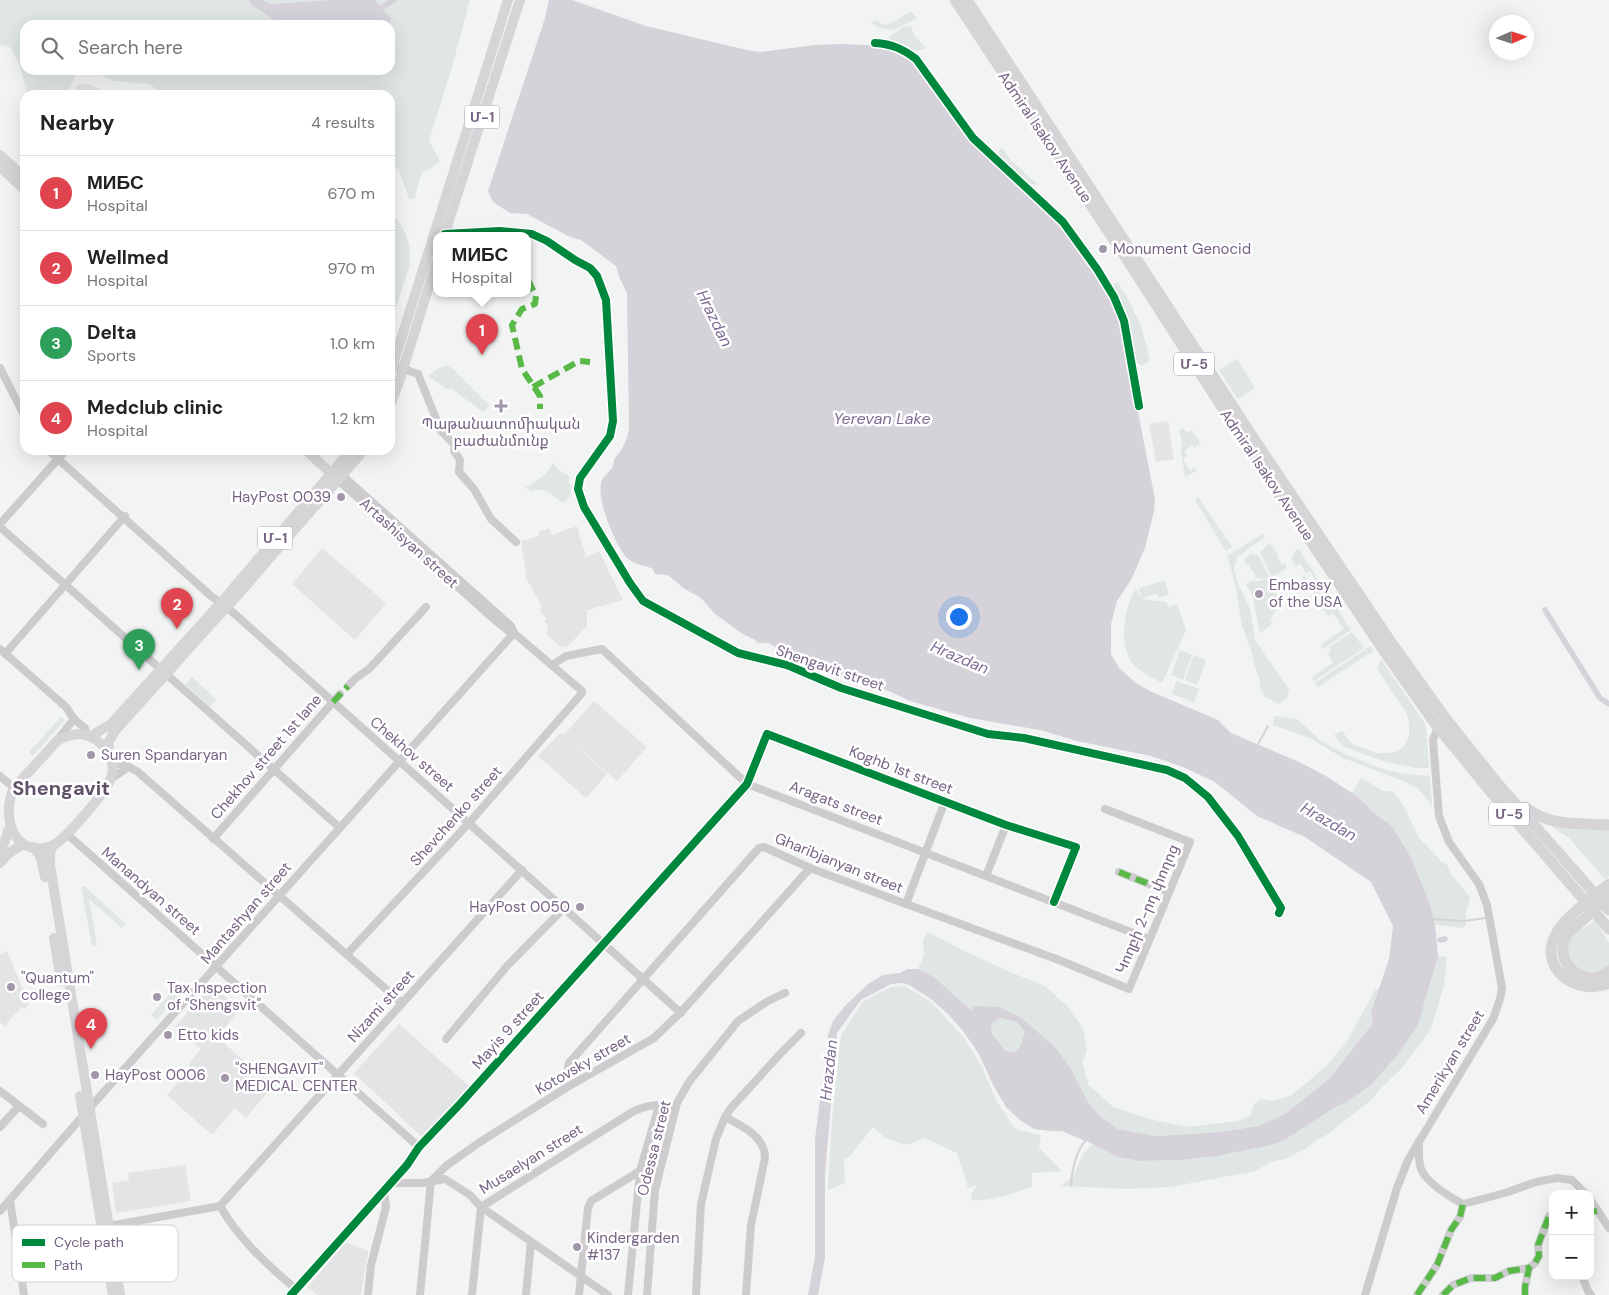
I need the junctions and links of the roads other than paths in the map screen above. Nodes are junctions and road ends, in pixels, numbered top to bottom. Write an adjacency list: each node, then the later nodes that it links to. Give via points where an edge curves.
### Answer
1 (508, 0): 9 (main road, Մ-1)
2 (520, 0): 10 (main road, Մ-1)
3 (955, 0): 49 (highway, Admiral Isakov Avenue / Մ-5, via 1384,651)
4 (967, 0): 49 (highway, Admiral Isakov Avenue / Մ-5)
5 (0, 155): 7 (main road)
6 (0, 167): 8 (main road)
7 (20, 173)
8 (20, 185)
9 (444, 204): 10 (main road); 11 (main road, Մ-1)
10 (454, 207): 12 (main road, Մ-1)
11 (434, 232)
12 (446, 232)
13 (486, 232): 14 (street, Shengavit street)
14 (511, 232)
15 (531, 234): 89 (street, Shengavit street, via 590,268 597,276 606,300 613,421 610,436 580,478 578,489 584,507 643,601 738,653 787,665 841,688 988,734 1024,738 1167,770 1185,778 1208,797 1238,836 1281,908)
16 (433, 236): 18 (main road, Մ-1)
17 (433, 273): 21 (main road)
18 (395, 345)
19 (0, 364): 24 (street)
20 (0, 368): 25 (street)
21 (403, 369): 22 (street); 23 (main road); 36 (street, via 418,374 441,431 456,445 454,451 460,460 459,472 474,489 491,520)
22 (395, 370)
23 (395, 392)
24 (20, 402)
25 (20, 407)
26 (56, 455): 32 (street, Chekhov street)
27 (62, 455): 32 (street)
28 (312, 455): 33 (main road, Artashisyan street)
29 (320, 455): 33 (main road, Artashisyan street)
30 (348, 455): 33 (main road, Մ-1)
31 (359, 455): 33 (main road, Մ-1)
32 (59, 458): 34 (street, Chekhov street); 35 (street)
33 (337, 475): 38 (main road, Մ-1); 40 (street, Artashisyan street, via 511,626)
34 (124, 517): 37 (street); 38 (street, Chekhov street)
35 (0, 526): 37 (street)
36 (516, 542)
37 (65, 585): 41 (street); 43 (street)
38 (220, 603): 43 (main road, Մ-1); 47 (street, Chekhov street)
39 (426, 607): 44 (street, via 370,668)
40 (514, 633): 42 (street, Artashisyan street); 53 (street, Mantashyan street)
41 (3, 652): 48 (street, via 66,707)
42 (552, 665): 45 (street, Artashisyan street); 59 (street, Aragats street, via 566,656 602,649)
43 (162, 672): 50 (main road, Մ-1, via 111,724); 52 (main road, Մ-1, via 115,732); 56 (street)
44 (348, 686)
45 (582, 693): 64 (street, Shevchenko street)
46 (340, 694): 47 (street, Chekhov street 1st lane)
47 (333, 702): 53 (street, Chekhov street); 56 (street, Chekhov street 1st lane)
48 (74, 719): 50 (street); 51 (street)
49 (1442, 723): 60 (highway, Admiral Isakov Avenue / Մ-5); 91 (highway, Admiral Isakov Avenue / Մ-5, via 1490,791); 115 (street, Amerikyan street, via 1433,740 1439,816 1449,842 1479,884 1487,905 1502,988 1493,1019)
50 (88, 735): 51 (main road, via 71,735); 52 (main road)
51 (58, 740): 61 (main road)
52 (108, 752): 54 (main road)
53 (400, 762): 64 (street, Chekhov street); 67 (street, Mantashyan street)
54 (112, 763): 55 (street); 58 (main road)
55 (129, 767): 58 (street); 70 (street)
56 (274, 770): 67 (street); 70 (street, Chekhov street 1st lane)
57 (0, 776): 61 (street)
58 (112, 778): 69 (main road)
59 (747, 784): 62 (street, Koghb 1st street, via 767,734); 75 (street, Aragats street); 93 (street, Mayis 9 street)
60 (1498, 784): 65 (highway, via 1535,815 1546,820); 88 (highway, Admiral Isakov Avenue / Մ-5)
61 (14, 788): 68 (main road, via 5,805)
62 (945, 802): 66 (street, Koghb 1st street); 75 (street)
63 (1105, 809): 82 (street, Կողբի 2-րդ փողոց, via 1190,842)
64 (469, 822): 78 (street, Chekhov street); 94 (street, Shevchenko street)
65 (1609, 824)
66 (1006, 825): 80 (street); 85 (street, Koghb 1st street, via 1076,847)
67 (340, 828): 83 (street, Mantashyan street)
68 (8, 831): 71 (main road); 74 (main road)
69 (67, 834): 72 (main road); 95 (street, Manandyan street)
70 (213, 839): 83 (street)
71 (23, 844): 73 (main road); 76 (main road)
72 (53, 845): 73 (main road); 110 (main road, via 50,865)
73 (34, 847): 110 (main road, via 43,866)
74 (0, 850)
75 (926, 852): 80 (street, Aragats street); 86 (street)
76 (0, 863)
77 (810, 868): 86 (street, Gharibjanyan street); 97 (street, Gharibjanyan street, via 769,848 759,848); 102 (street, Kotovsky street)
78 (522, 870): 87 (street, Chekhov street); 101 (street, Nizami street)
79 (1119, 872): 82 (street)
80 (986, 876): 85 (street, Aragats street)
81 (1609, 884): 90 (highway)
82 (1169, 892): 92 (street, Կողբի 2-րդ փողոց)
83 (279, 896): 94 (street); 95 (street, Mantashyan street)
84 (1609, 897): 90 (highway)
85 (1054, 902): 92 (street, Aragats street)
86 (906, 904): 99 (street, Gharibjanyan street)
87 (564, 908): 93 (street, Chekhov street); 104 (street, via 508,966)
88 (1609, 910)
89 (1279, 913)
90 (1569, 924): 96 (highway, via 1562,943 1567,964 1585,977 1601,976); 98 (highway, via 1560,927 1552,941 1552,958 1557,970 1577,985 1589,987)
91 (1607, 927)
92 (1150, 939): 99 (street, Կողբի 2-րդ փողոց)
93 (603, 943): 97 (street, Chekhov street); 116 (street, Mayis 9 street)
94 (347, 954): 101 (street)
95 (217, 967): 106 (street, Manandyan street); 110 (street, Mantashyan street)
96 (1609, 971)
97 (643, 978): 102 (street, Chekhov street); 105 (street, Gharibjanyan street, via 569,1064)
98 (1609, 983)
99 (1129, 988)
100 (785, 993): 111 (street, Odessa street, via 738,1021 689,1082)
101 (402, 1003): 106 (street, Nizami street)
102 (681, 1013): 118 (street, Kotovsky street, via 654,1038 480,1142)
103 (801, 1033): 112 (street)
104 (446, 1039)
105 (567, 1072)
106 (338, 1075): 116 (street, Manandyan street); 124 (street, Nizami street)
107 (0, 1090): 109 (street)
108 (659, 1105): 111 (street, via 667,1107); 117 (street, Odessa street); 125 (street, Musaelyan street, via 634,1110)
109 (19, 1106): 113 (street); 114 (street)
110 (86, 1112): 122 (street, Mantashyan street); 130 (main road); 131 (main road)
111 (673, 1114): 152 (street, Odessa street, via 655,1190)
112 (725, 1115): 153 (street, via 701,1204); 154 (street, via 759,1140 765,1158 751,1225)
113 (43, 1124)
114 (0, 1127)
115 (1419, 1141): 123 (street, via 1421,1168 1448,1195); 155 (street, Amerikyan street, via 1397,1188)
116 (419, 1147): 119 (street, Mayis 9 street)
117 (640, 1171): 136 (street, via 591,1200); 151 (street, Odessa street)
118 (431, 1181): 119 (street); 125 (street, via 449,1181); 146 (street)
119 (391, 1183): 121 (street, Mayis 9 street)
120 (1582, 1190): 123 (street, via 1572,1180 1557,1178)
121 (380, 1195): 141 (street, Mayis 9 street); 145 (street, via 385,1198 386,1206 371,1264)
122 (10, 1200): 126 (street, Mantashyan street); 129 (street)
123 (1463, 1204): 156 (street, via 1437,1265)
124 (220, 1206): 132 (street); 141 (street, via 244,1240)
125 (481, 1207): 134 (street); 147 (street, Musaelyan street)
126 (0, 1211)
127 (1594, 1213): 133 (street)
128 (1549, 1216): 135 (street, via 1538,1245 1536,1263)
129 (14, 1225)
130 (103, 1225)
131 (109, 1225)
132 (115, 1225)
133 (1609, 1228)
134 (531, 1242): 136 (street); 148 (street)
135 (1529, 1268): 157 (street, via 1509,1271 1495,1278 1471,1278 1453,1286); 158 (street)
136 (581, 1278): 149 (street); 150 (street)
137 (1584, 1280): 159 (street)
138 (22, 1282): 142 (street)
139 (111, 1282): 143 (main road)
140 (118, 1282): 144 (main road)
141 (293, 1292)
142 (24, 1295)
143 (113, 1295)
144 (120, 1295)
145 (368, 1295)
146 (420, 1295)
147 (472, 1295)
148 (526, 1295)
149 (579, 1295)
150 (608, 1295)
151 (628, 1295)
152 (647, 1295)
153 (696, 1295)
154 (746, 1295)
155 (1365, 1295)
156 (1417, 1295)
157 (1443, 1295)
158 (1525, 1295)
159 (1592, 1295)

